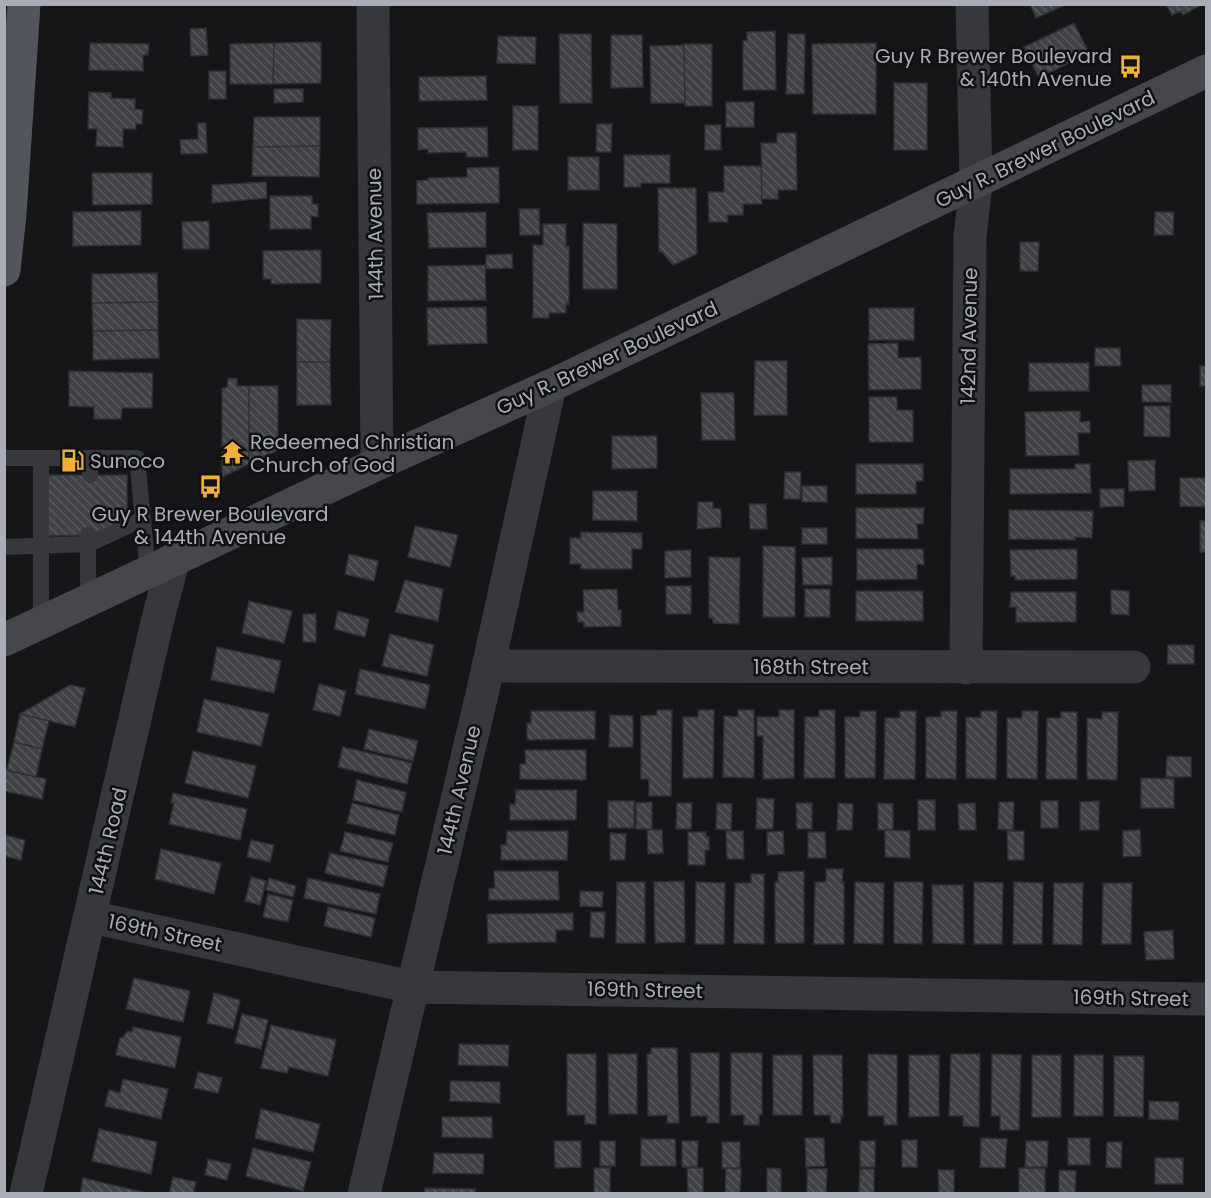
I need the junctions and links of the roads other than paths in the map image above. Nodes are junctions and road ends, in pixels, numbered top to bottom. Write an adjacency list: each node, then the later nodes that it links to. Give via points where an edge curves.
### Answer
1 (24, 4): 6 (main road)
2 (373, 4): 10 (street, 144th Avenue)
3 (972, 4): 5 (street, 142nd Avenue)
4 (1206, 71): 5 (main road, Guy R. Brewer Boulevard)
5 (976, 183): 7 (main road, Guy R. Brewer Boulevard); 20 (street, 142nd Avenue, via 970,237)
6 (4, 270)
7 (550, 386): 10 (main road, Guy R. Brewer Boulevard); 19 (street, 144th Avenue)
8 (4, 458): 9 (lane)
9 (41, 459): 11 (lane, via 90,467 137,458); 13 (lane)
10 (377, 464): 15 (main road, Guy R. Brewer Boulevard)
11 (143, 519): 12 (lane); 15 (lane)
12 (88, 540): 13 (lane); 16 (lane)
13 (41, 546): 14 (lane); 17 (lane)
14 (4, 547)
15 (161, 566): 16 (main road, Guy R. Brewer Boulevard); 22 (street, 144th Road, via 158,618)
16 (88, 600): 17 (main road, Guy R. Brewer Boulevard)
17 (41, 623): 18 (main road, Guy R. Brewer Boulevard)
18 (4, 640)
19 (488, 666): 20 (street, 168th Street); 23 (street, 144th Avenue)
20 (966, 668): 21 (street, 168th Street)
21 (1134, 668)
22 (91, 916): 23 (street, 169th Street); 25 (street, 144th Road)
23 (412, 987): 24 (street, 169th Street); 26 (street, 144th Avenue)
24 (1206, 999)
25 (26, 1194)
26 (364, 1194)

